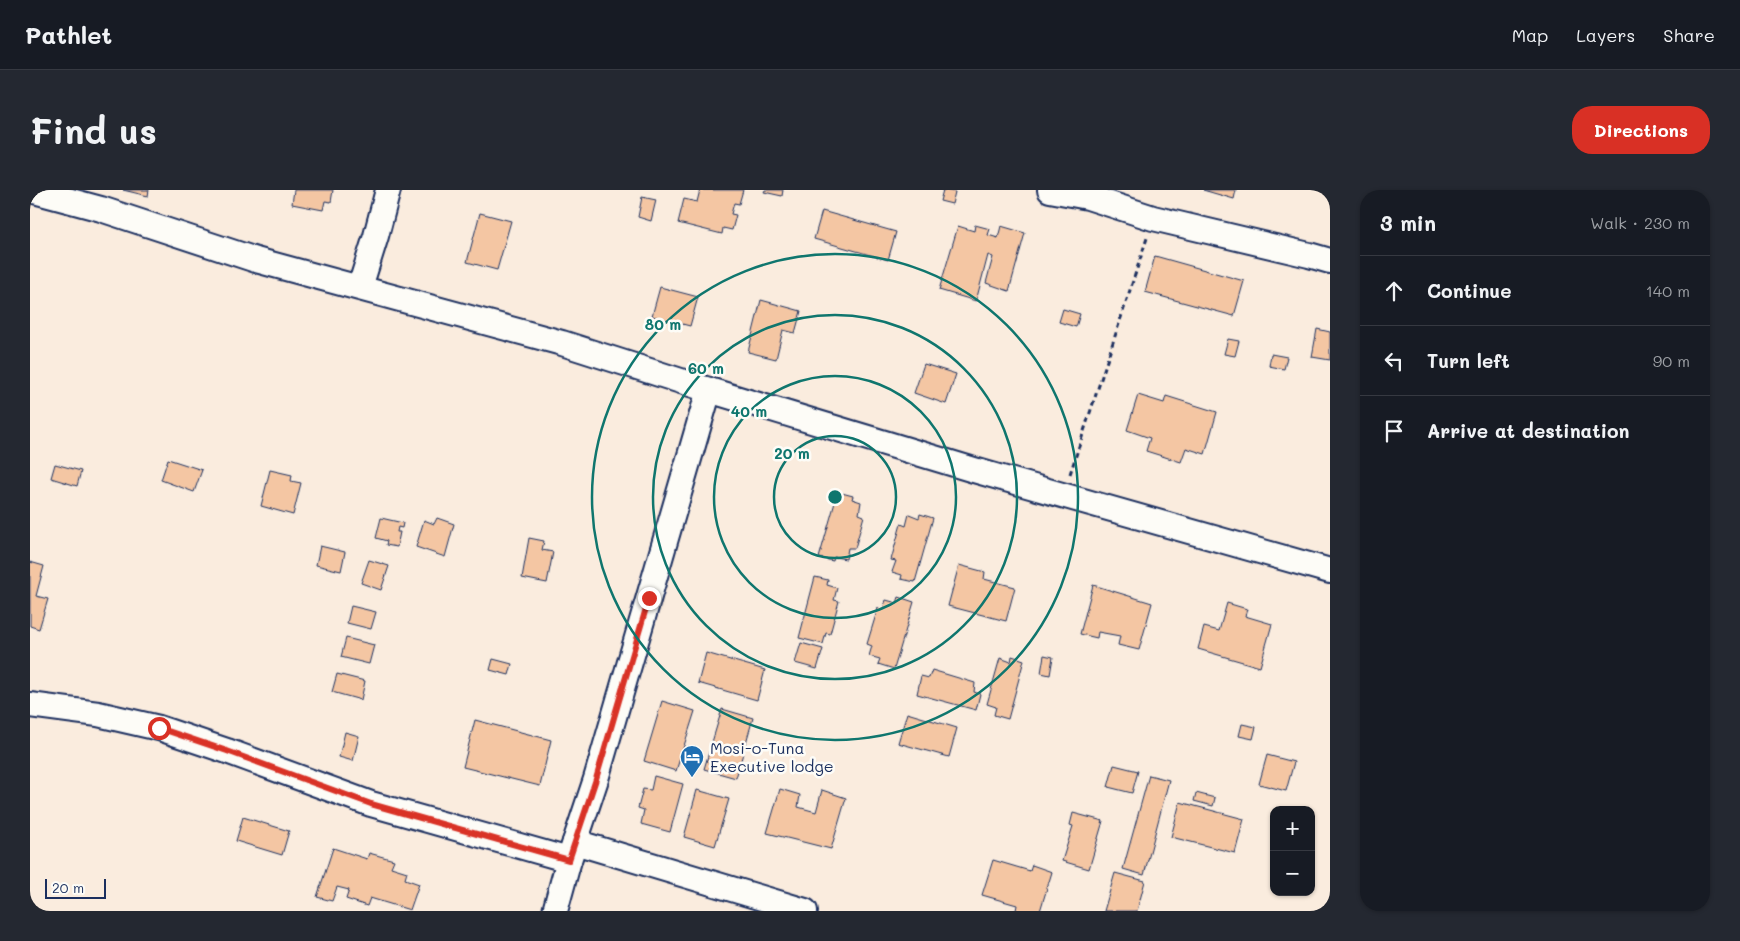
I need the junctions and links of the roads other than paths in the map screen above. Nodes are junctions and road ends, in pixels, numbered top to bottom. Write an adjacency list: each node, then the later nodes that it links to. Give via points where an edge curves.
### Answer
1 (30, 190): 5 (street, via 101,209 256,260)
2 (388, 190): 5 (street)
3 (1050, 190): 4 (street, via 1088,197 1153,218)
4 (1330, 261)
5 (360, 287): 6 (street, via 571,346)
6 (709, 390): 7 (street); 9 (street)
7 (1330, 571)
8 (30, 705): 9 (street, via 98,714 159,728 371,804)
9 (572, 851): 10 (street); 11 (street)
10 (555, 911)
11 (805, 911)

